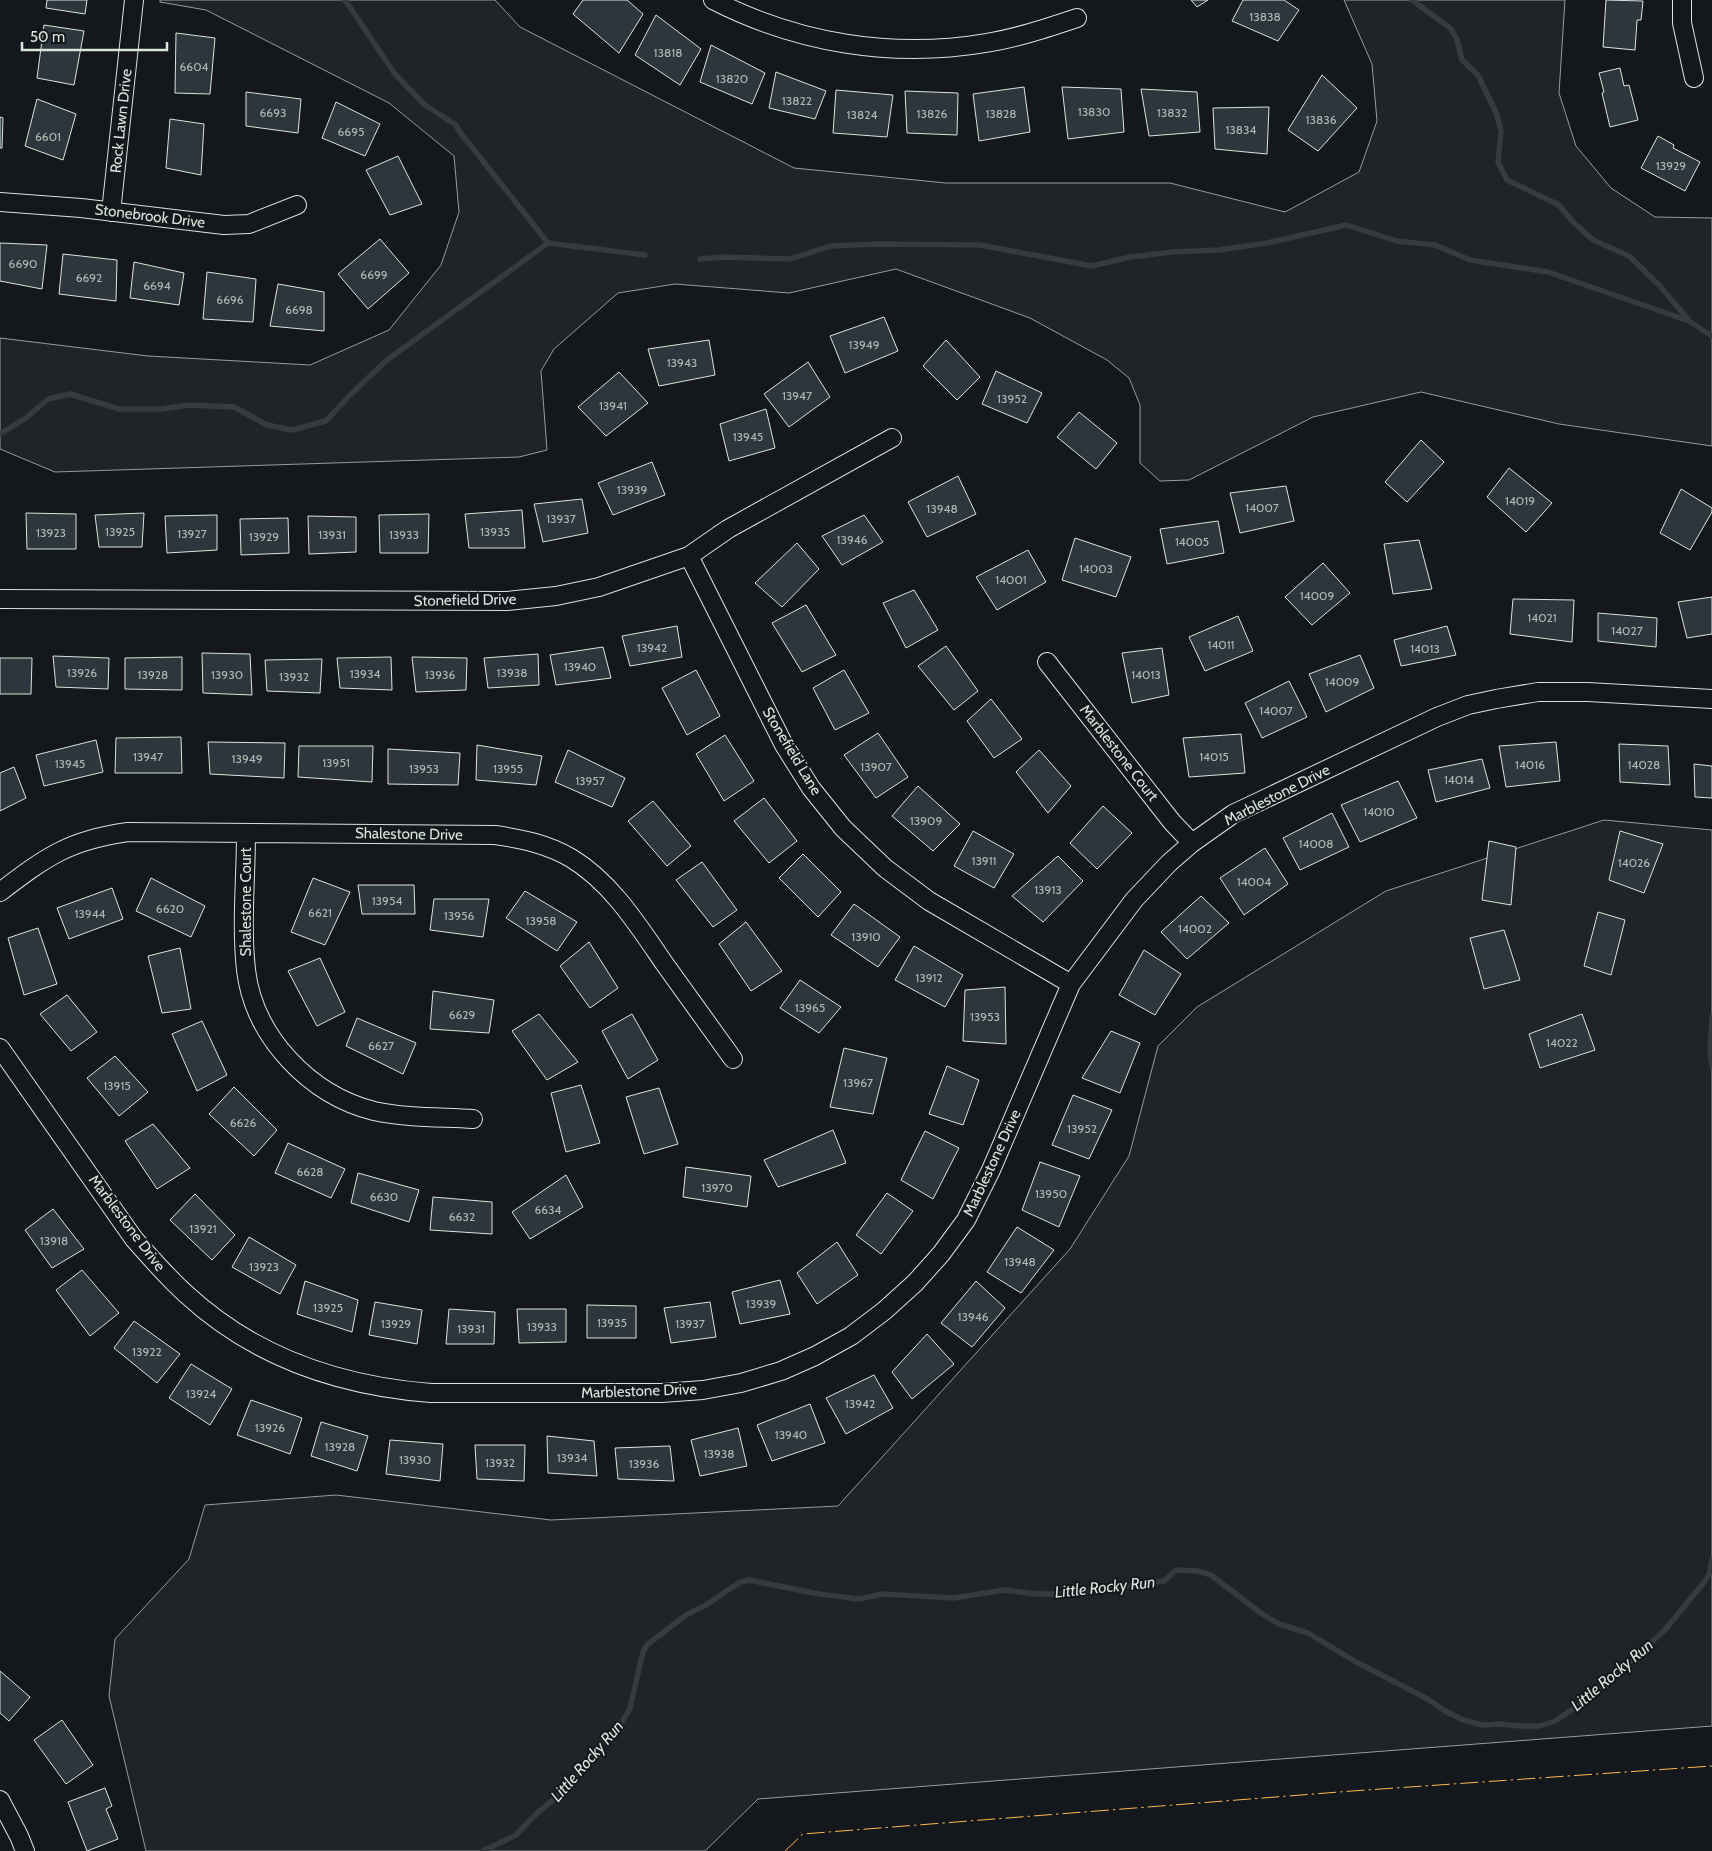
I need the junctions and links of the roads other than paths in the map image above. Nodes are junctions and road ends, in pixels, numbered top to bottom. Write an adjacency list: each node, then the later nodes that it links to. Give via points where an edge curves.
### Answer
1 (134, 0): 8 (street, Rock Lawn Drive)
2 (713, 0): 4 (street, via 802,35 855,46 894,49 952,48 986,43)
3 (1682, 0): 5 (street, via 1682,23)
4 (1077, 18)
5 (1694, 78)
6 (0, 202): 8 (street, Stonebrook Drive)
7 (297, 205): 8 (street, Stonebrook Drive, via 249,224 224,225)
8 (111, 212)
9 (892, 438): 10 (street, Stonefield Drive, via 728,529)
10 (688, 556): 11 (street, Stonefield Drive, via 600,587 507,601); 17 (street, Stonefield Lane, via 784,745 811,788 843,828 885,868 930,901)
11 (0, 599)
12 (1047, 662): 15 (street, Marblestone Court)
13 (1712, 699): 15 (street, Marblestone Drive, via 1538,692 1468,706 1428,721 1233,814)
14 (246, 833): 16 (street, Shalestone Drive, via 128,832 104,836 58,851); 19 (street, Shalestone Drive, via 495,835 524,839 570,857 610,890); 20 (street, Shalestone Court, via 246,972 259,1014 283,1053 319,1086 362,1107 394,1114)
15 (1192, 843): 17 (street, Marblestone Drive, via 1134,900)
16 (0, 892)
17 (1070, 984): 18 (street, Marblestone Drive, via 991,1170 966,1220 916,1283 851,1336 781,1371 703,1390 662,1393 431,1394 399,1391 330,1376 264,1348 213,1317 159,1268 134,1239)
18 (0, 1048)
19 (733, 1059)
20 (473, 1119)
21 (0, 1800): 22 (street)
22 (25, 1851)

